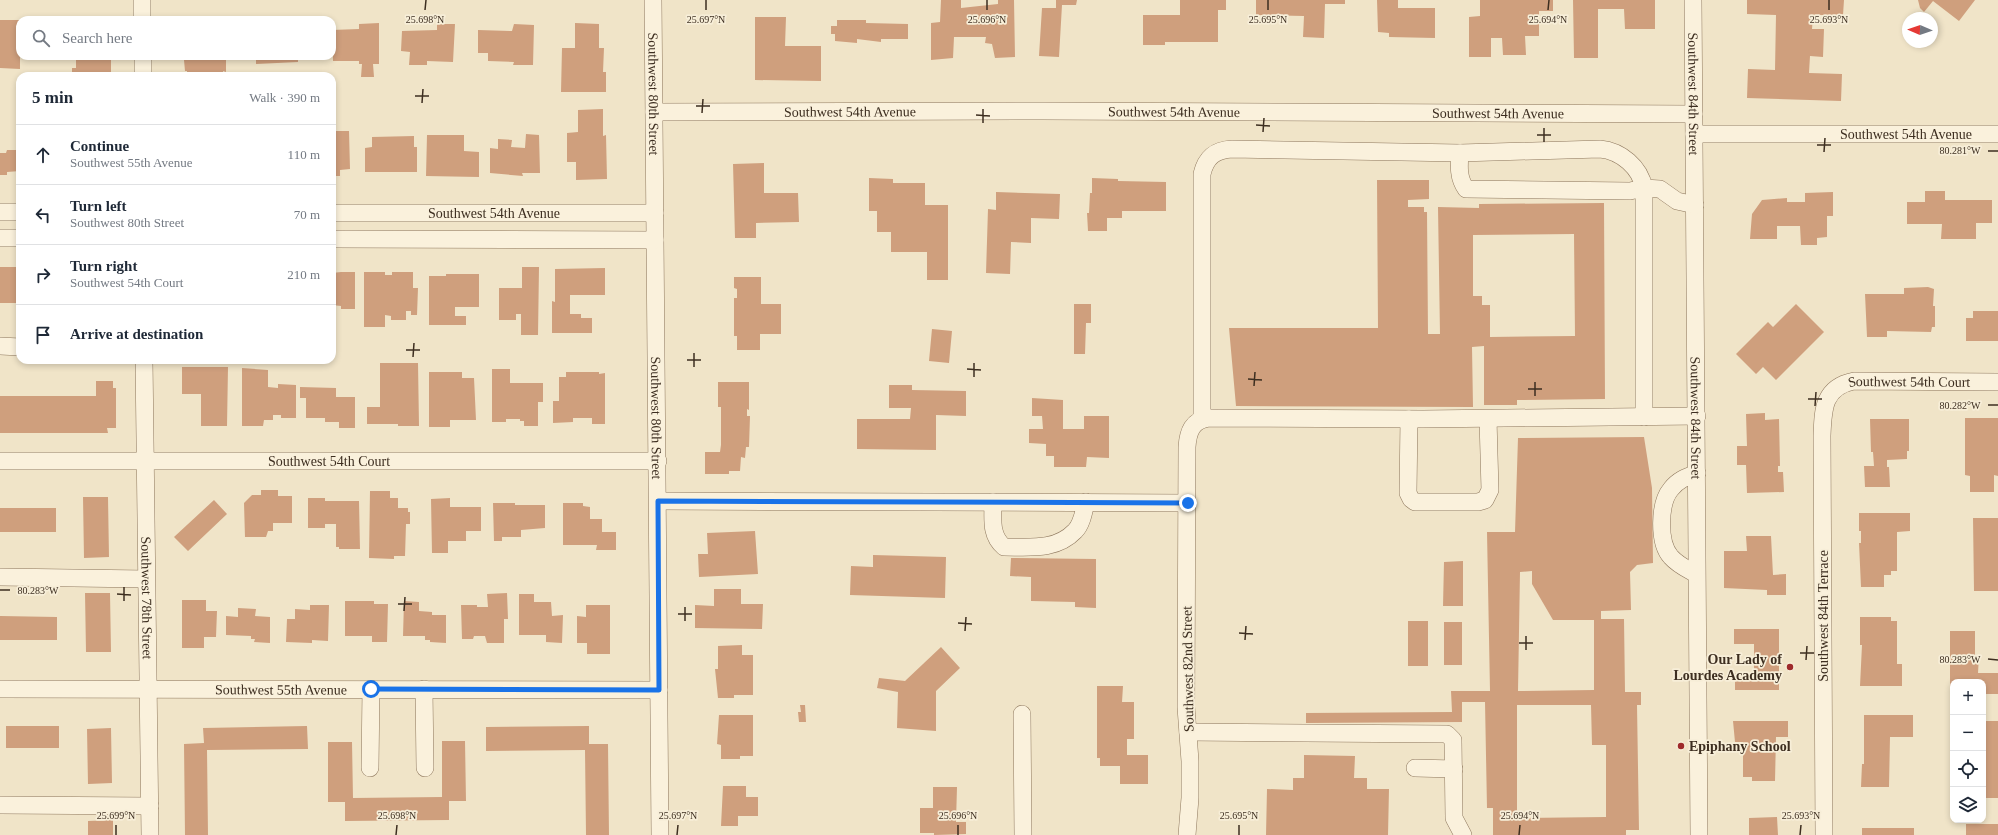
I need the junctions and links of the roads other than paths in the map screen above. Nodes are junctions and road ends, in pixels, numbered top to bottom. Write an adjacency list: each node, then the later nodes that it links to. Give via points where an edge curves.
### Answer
1 (142, 0): 4 (street)
2 (653, 0): 7 (street, Southwest 80th Street)
3 (1693, 0): 8 (street, Southwest 84th Street)
4 (142, 16)
5 (143, 60): 6 (street)
6 (143, 72)
7 (654, 112): 8 (street, Southwest 54th Avenue); 17 (street, Southwest 80th Street)
8 (1694, 114): 9 (street, Southwest 84th Street)
9 (1694, 134): 10 (street, Southwest 54th Avenue); 13 (street, Southwest 84th Street)
10 (1998, 134)
11 (1460, 153): 12 (street, via 1606,150 1617,154 1635,168); 12 (street, via 1459,172 1466,189 1630,191); 29 (street, via 1232,149 1216,152 1209,157 1202,174)
12 (1644, 188): 13 (street, via 1660,189 1677,201); 28 (street)
13 (1695, 205): 27 (street, Southwest 84th Street)
14 (0, 212): 15 (street)
15 (16, 212)
16 (336, 213): 17 (street, Southwest 54th Avenue)
17 (655, 213): 21 (street, Southwest 80th Street)
18 (0, 238): 19 (street)
19 (16, 238)
20 (336, 239): 21 (street, Southwest 54th Avenue)
21 (655, 240): 34 (street, Southwest 80th Street)
22 (0, 346): 23 (street)
23 (16, 347)
24 (144, 364): 33 (street, Southwest 78th Street)
25 (1998, 382): 26 (street, Southwest 54th Court, via 1854,382 1838,386)
26 (1828, 398): 62 (street, Southwest 84th Terrace, via 1823,416 1822,436)
27 (1697, 416): 28 (street); 35 (street, Southwest 84th Street)
28 (1644, 417): 31 (street)
29 (1202, 419): 30 (street); 39 (street, Southwest 82nd Street, via 1194,426 1188,438)
30 (1409, 419): 31 (street); 31 (street, via 1408,493 1415,502 1485,500 1490,490)
31 (1488, 419)
32 (0, 461): 33 (street, Southwest 54th Court)
33 (145, 461): 34 (street, Southwest 54th Court); 42 (street, Southwest 78th Street)
34 (658, 461): 36 (street, Southwest 80th Street)
35 (1697, 473): 40 (street, Southwest 84th Street); 40 (street, via 1681,479 1669,490 1662,509 1664,547 1681,566)
36 (658, 501): 37 (street); 47 (street, Southwest 80th Street)
37 (993, 502): 38 (street); 38 (street, via 994,532 997,541 1004,547 1045,547 1058,544 1076,531)
38 (1086, 502): 39 (street)
39 (1188, 503): 49 (street, Southwest 82nd Street)
40 (1696, 574): 61 (street, Southwest 84th Street)
41 (0, 577): 42 (street)
42 (146, 579): 44 (street, Southwest 78th Street)
43 (0, 689): 44 (street, Southwest 55th Avenue)
44 (147, 689): 45 (street, Southwest 55th Avenue); 55 (street, Southwest 78th Street)
45 (371, 689): 46 (street, Southwest 55th Avenue); 50 (street)
46 (424, 690): 47 (street, Southwest 55th Avenue); 51 (street)
47 (659, 690): 57 (street, Southwest 80th Street)
48 (1022, 714): 58 (street)
49 (1188, 732): 53 (street, via 1448,734 1453,740); 59 (street, Southwest 82nd Street, via 1190,798)
50 (370, 768)
51 (425, 768)
52 (1415, 768): 53 (street)
53 (1454, 769): 60 (street, via 1454,818)
54 (0, 805): 55 (street)
55 (150, 806): 56 (street, Southwest 78th Street)
56 (150, 835)
57 (660, 835)
58 (1023, 835)
59 (1187, 835)
60 (1463, 835)
61 (1699, 835)
62 (1824, 835)

